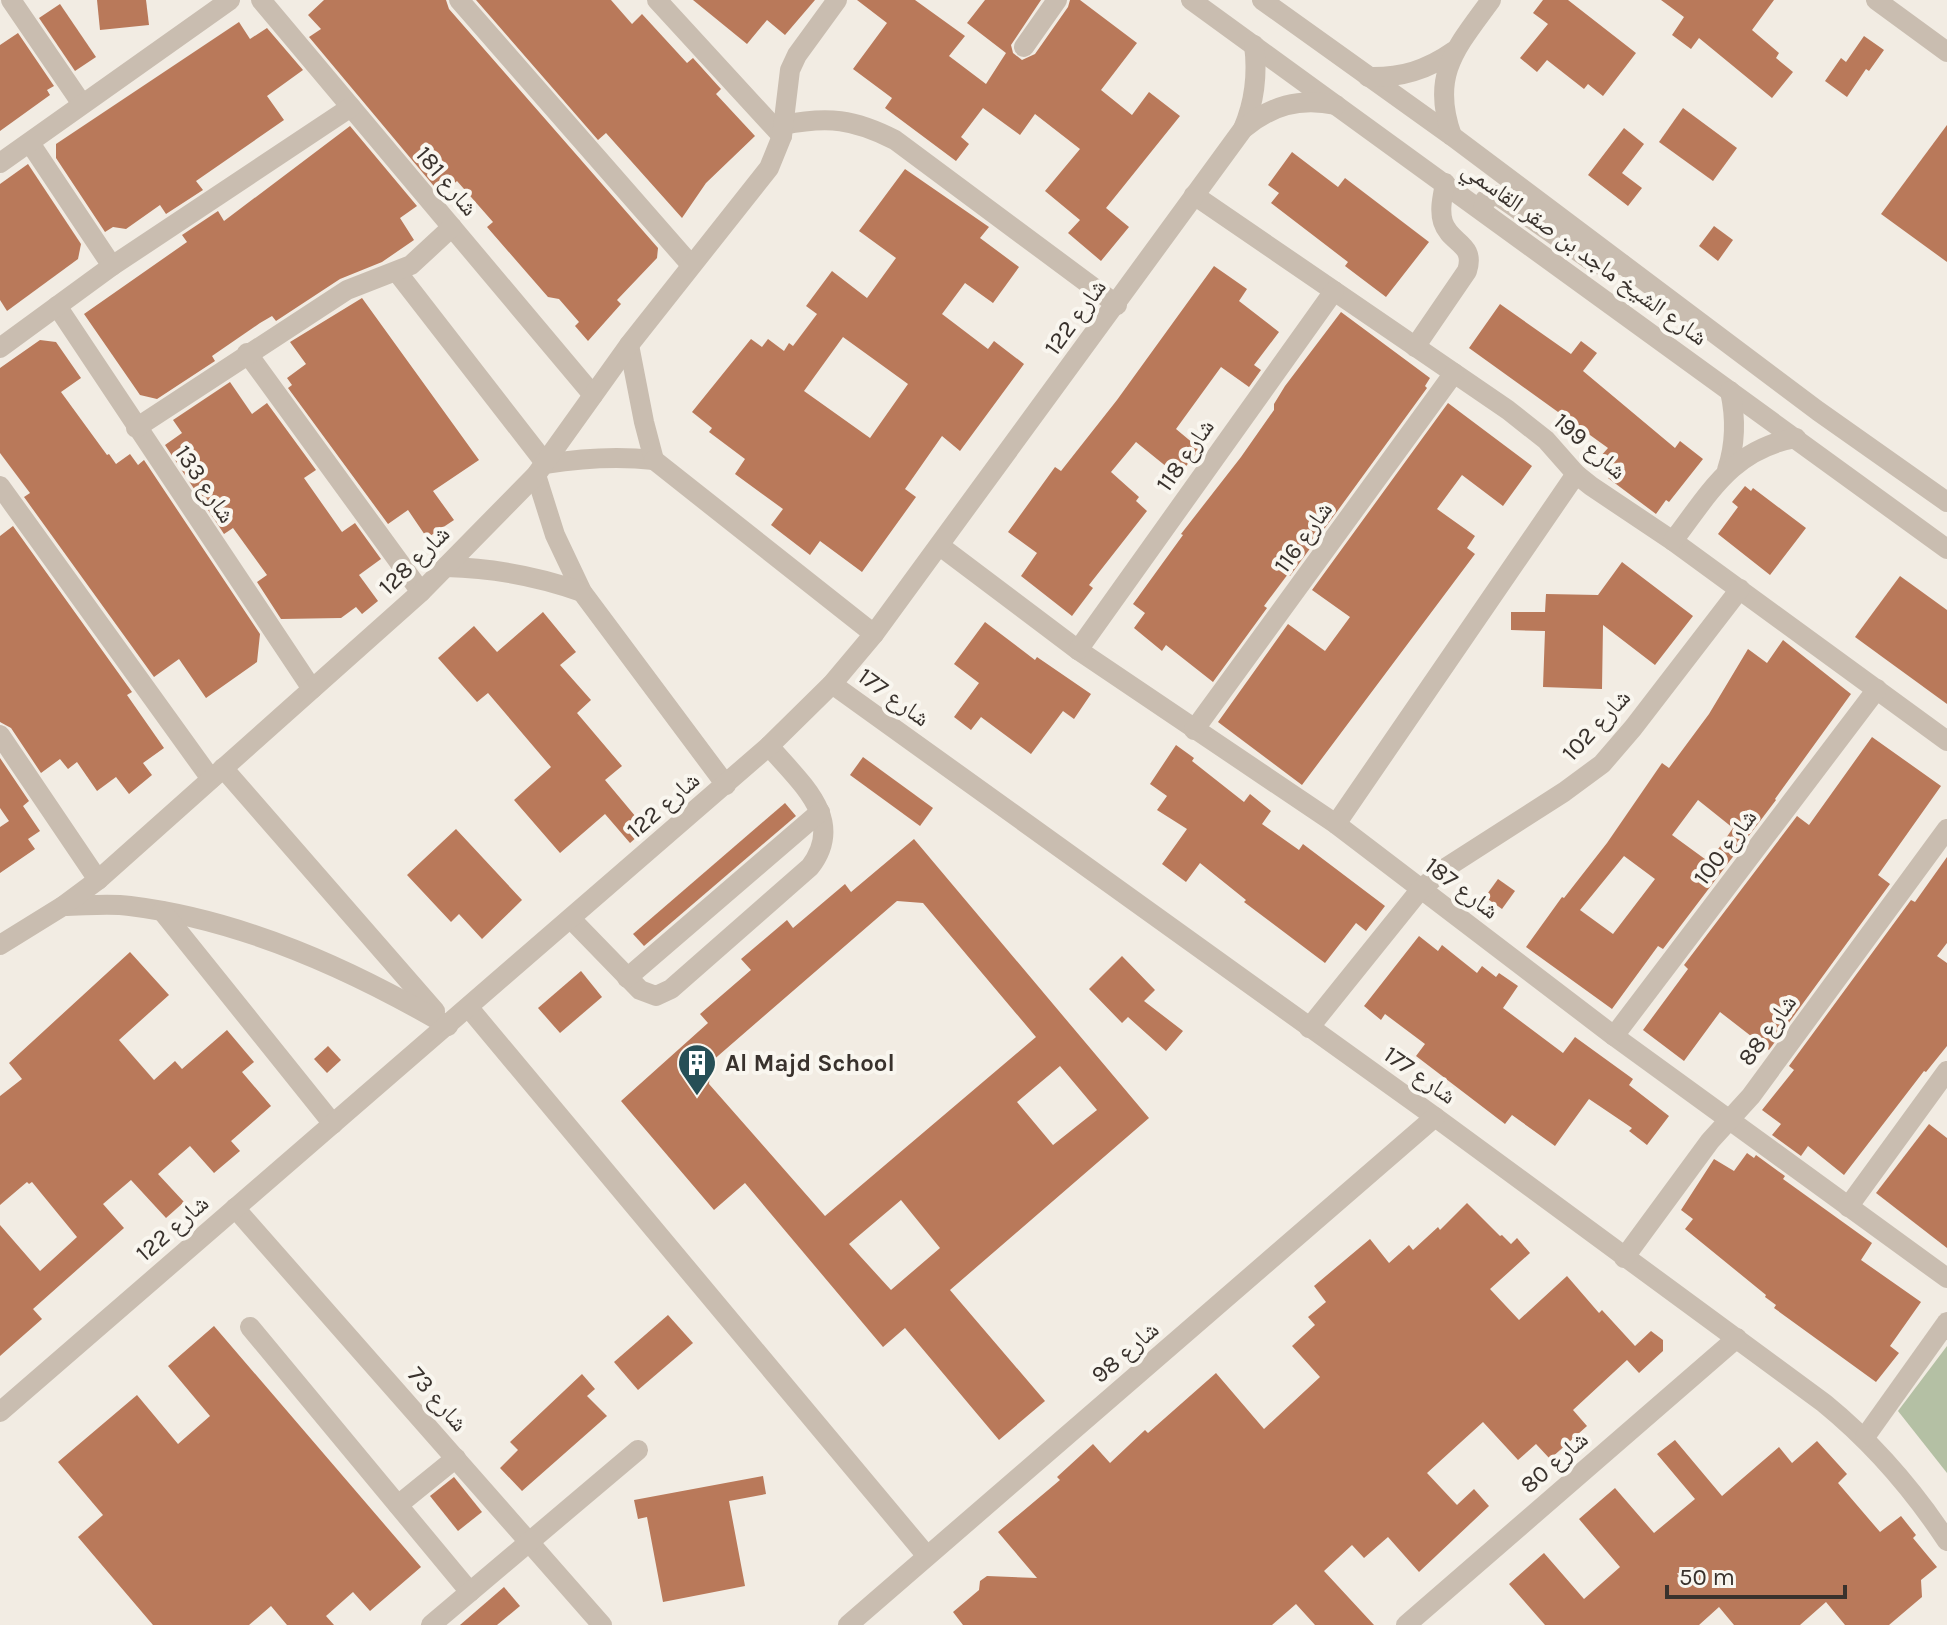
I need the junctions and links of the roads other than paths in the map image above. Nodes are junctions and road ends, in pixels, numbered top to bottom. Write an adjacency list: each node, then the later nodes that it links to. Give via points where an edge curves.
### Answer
1 (11, 0): 17 (street)
2 (230, 0): 17 (street)
3 (459, 0): 30 (street)
4 (657, 0): 21 (street)
5 (837, 0): 21 (street, شارع 128, via 790,70)
6 (1057, 0): 13 (street)
7 (1191, 0): 12 (street, شارع الشيخ ماجد بن صقر القاسمي)
8 (1262, 0): 16 (street, شارع الشيخ ماجد بن صقر القاسمي)
9 (1491, 0): 14 (street)
10 (1876, 0): 15 (street)
11 (272, 4): 19 (street, شارع 181)
12 (1254, 45): 18 (street, شارع الشيخ ماجد بن صقر القاسمي); 20 (street, شارع 122, via 1256,88)
13 (1024, 47)
14 (1454, 51): 16 (street, via 1413,72); 22 (street, via 1443,93)
15 (1947, 52)
16 (1368, 77): 22 (street, شارع الشيخ ماجد بن صقر القاسمي)
17 (82, 104): 23 (street)
18 (1336, 105): 20 (street, شارع 122, via 1286,104); 25 (street, شارع الشيخ ماجد بن صقر القاسمي)
19 (351, 107): 28 (street, شارع 181); 31 (street)
20 (1243, 129): 26 (street, شارع 122)
21 (782, 130): 30 (street, شارع 128, via 769,168); 34 (street, via 812,119 841,119 895,140)
22 (1452, 136): 29 (street, شارع الشيخ ماجد بن صقر القاسمي)
23 (30, 143): 24 (street); 31 (street)
24 (0, 163)
25 (1445, 183): 27 (street, شارع الشيخ ماجد بن صقر القاسمي); 37 (street, via 1443,224 1470,262)
26 (1194, 195): 33 (street, شارع 199); 34 (street, شارع 122)
27 (1483, 211): 29 (street, via 1485,200 1495,195 1596,264); 41 (street, شارع الشيخ ماجد بن صقر القاسمي)
28 (452, 227): 32 (street); 42 (street, شارع 181)
29 (1622, 264): 50 (street, شارع الشيخ ماجد بن صقر القاسمي)
30 (691, 265): 36 (street, شارع 128)
31 (112, 266): 35 (street)
32 (397, 272): 39 (street, via 347,290); 46 (street)
33 (1334, 291): 37 (street, شارع 199); 59 (street, شارع 118)
34 (1117, 305): 52 (street, شارع 122)
35 (57, 306): 38 (street); 43 (street, شارع 133)
36 (629, 345): 42 (street, شارع 128); 45 (street)
37 (1415, 347): 40 (street, شارع 199)
38 (0, 348)
39 (247, 353): 43 (street); 56 (street)
40 (1454, 373): 48 (street, شارع 199, via 1546,440); 63 (street, شارع 116)
41 (1730, 391): 44 (street, شارع الشيخ ماجد بن صقر القاسمي); 47 (street, via 1735,439)
42 (593, 395): 46 (street, شارع 128)
43 (136, 428): 61 (street, شارع 133)
44 (1796, 438): 47 (street, via 1767,446); 53 (street, شارع الشيخ ماجد بن صقر القاسمي)
45 (654, 460): 46 (street, via 594,457); 58 (street)
46 (541, 470): 54 (street, شارع 128); 57 (street, via 555,535)
47 (1727, 470): 51 (street)
48 (1576, 474): 51 (street, شارع 199); 70 (street)
49 (0, 486): 67 (street)
50 (1947, 502)
51 (1673, 541): 55 (street, شارع 199)
52 (940, 546): 58 (street, شارع 122); 59 (street, شارع 187)
53 (1947, 549)
54 (446, 567): 56 (street, شارع 128); 57 (street, via 515,572)
55 (1740, 589): 62 (street, شارع 199); 73 (street, شارع 102, via 1602,764)
56 (421, 592): 61 (street, شارع 128)
57 (582, 592): 68 (street)
58 (874, 634): 60 (street, شارع 122)
59 (1078, 650): 63 (street, شارع 187)
60 (832, 684): 66 (street, شارع 122); 81 (street, شارع 177)
61 (312, 689): 67 (street, شارع 128)
62 (1877, 689): 65 (street, شارع 199); 82 (street, شارع 100)
63 (1194, 730): 70 (street, شارع 187)
64 (0, 735): 72 (street)
65 (1947, 741)
66 (769, 746): 68 (street, شارع 122); 69 (street)
67 (217, 774): 72 (street, شارع 128); 80 (street)
68 (726, 785): 76 (street, شارع 122)
69 (820, 812): 78 (street); 78 (street, via 824,841 810,867 671,989 647,995)
70 (1336, 824): 73 (street, شارع 187)
71 (1947, 829): 85 (street, شارع 88, via 1751,1096)
72 (98, 880): 74 (street, شارع 128)
73 (1420, 890): 81 (street, شارع 102); 82 (street, شارع 187)
74 (63, 906): 75 (street); 77 (street, شارع 128)
75 (162, 911): 80 (street, via 281,945 339,968); 86 (street)
76 (571, 919): 78 (street); 79 (street, شارع 122)
77 (0, 945)
78 (627, 978)
79 (469, 1008): 80 (street, شارع 122); 101 (street)
80 (448, 1026): 86 (street, شارع 122)
81 (1309, 1028): 84 (street, شارع 177)
82 (1614, 1036): 85 (street, شارع 187)
83 (1947, 1071): 87 (street)
84 (1435, 1117): 89 (street, شارع 177); 101 (street, شارع 98)
85 (1727, 1119): 87 (street, شارع 187); 89 (street, شارع 88)
86 (333, 1124): 88 (street, شارع 122)
87 (1848, 1207): 90 (street, شارع 187)
88 (235, 1208): 94 (street, شارع 122); 97 (street, شارع 73)
89 (1624, 1258): 93 (street, شارع 177)
90 (1947, 1278)
91 (1947, 1322): 95 (street)
92 (250, 1327): 98 (street)
93 (1737, 1338): 95 (street, شارع 177); 107 (street, شارع 80)
94 (0, 1412)
95 (1865, 1437): 99 (street, شارع 177)
96 (638, 1450): 100 (street)
97 (456, 1458): 98 (street); 100 (street, شارع 73)
98 (398, 1505): 102 (street)
99 (1947, 1541)
100 (529, 1542): 102 (street); 105 (street, شارع 73)
101 (927, 1556): 103 (street, شارع 98)
102 (470, 1592): 104 (street)
103 (873, 1617): 106 (street, شارع 98)
104 (431, 1625)
105 (602, 1625)
106 (848, 1625)
107 (1406, 1625)

